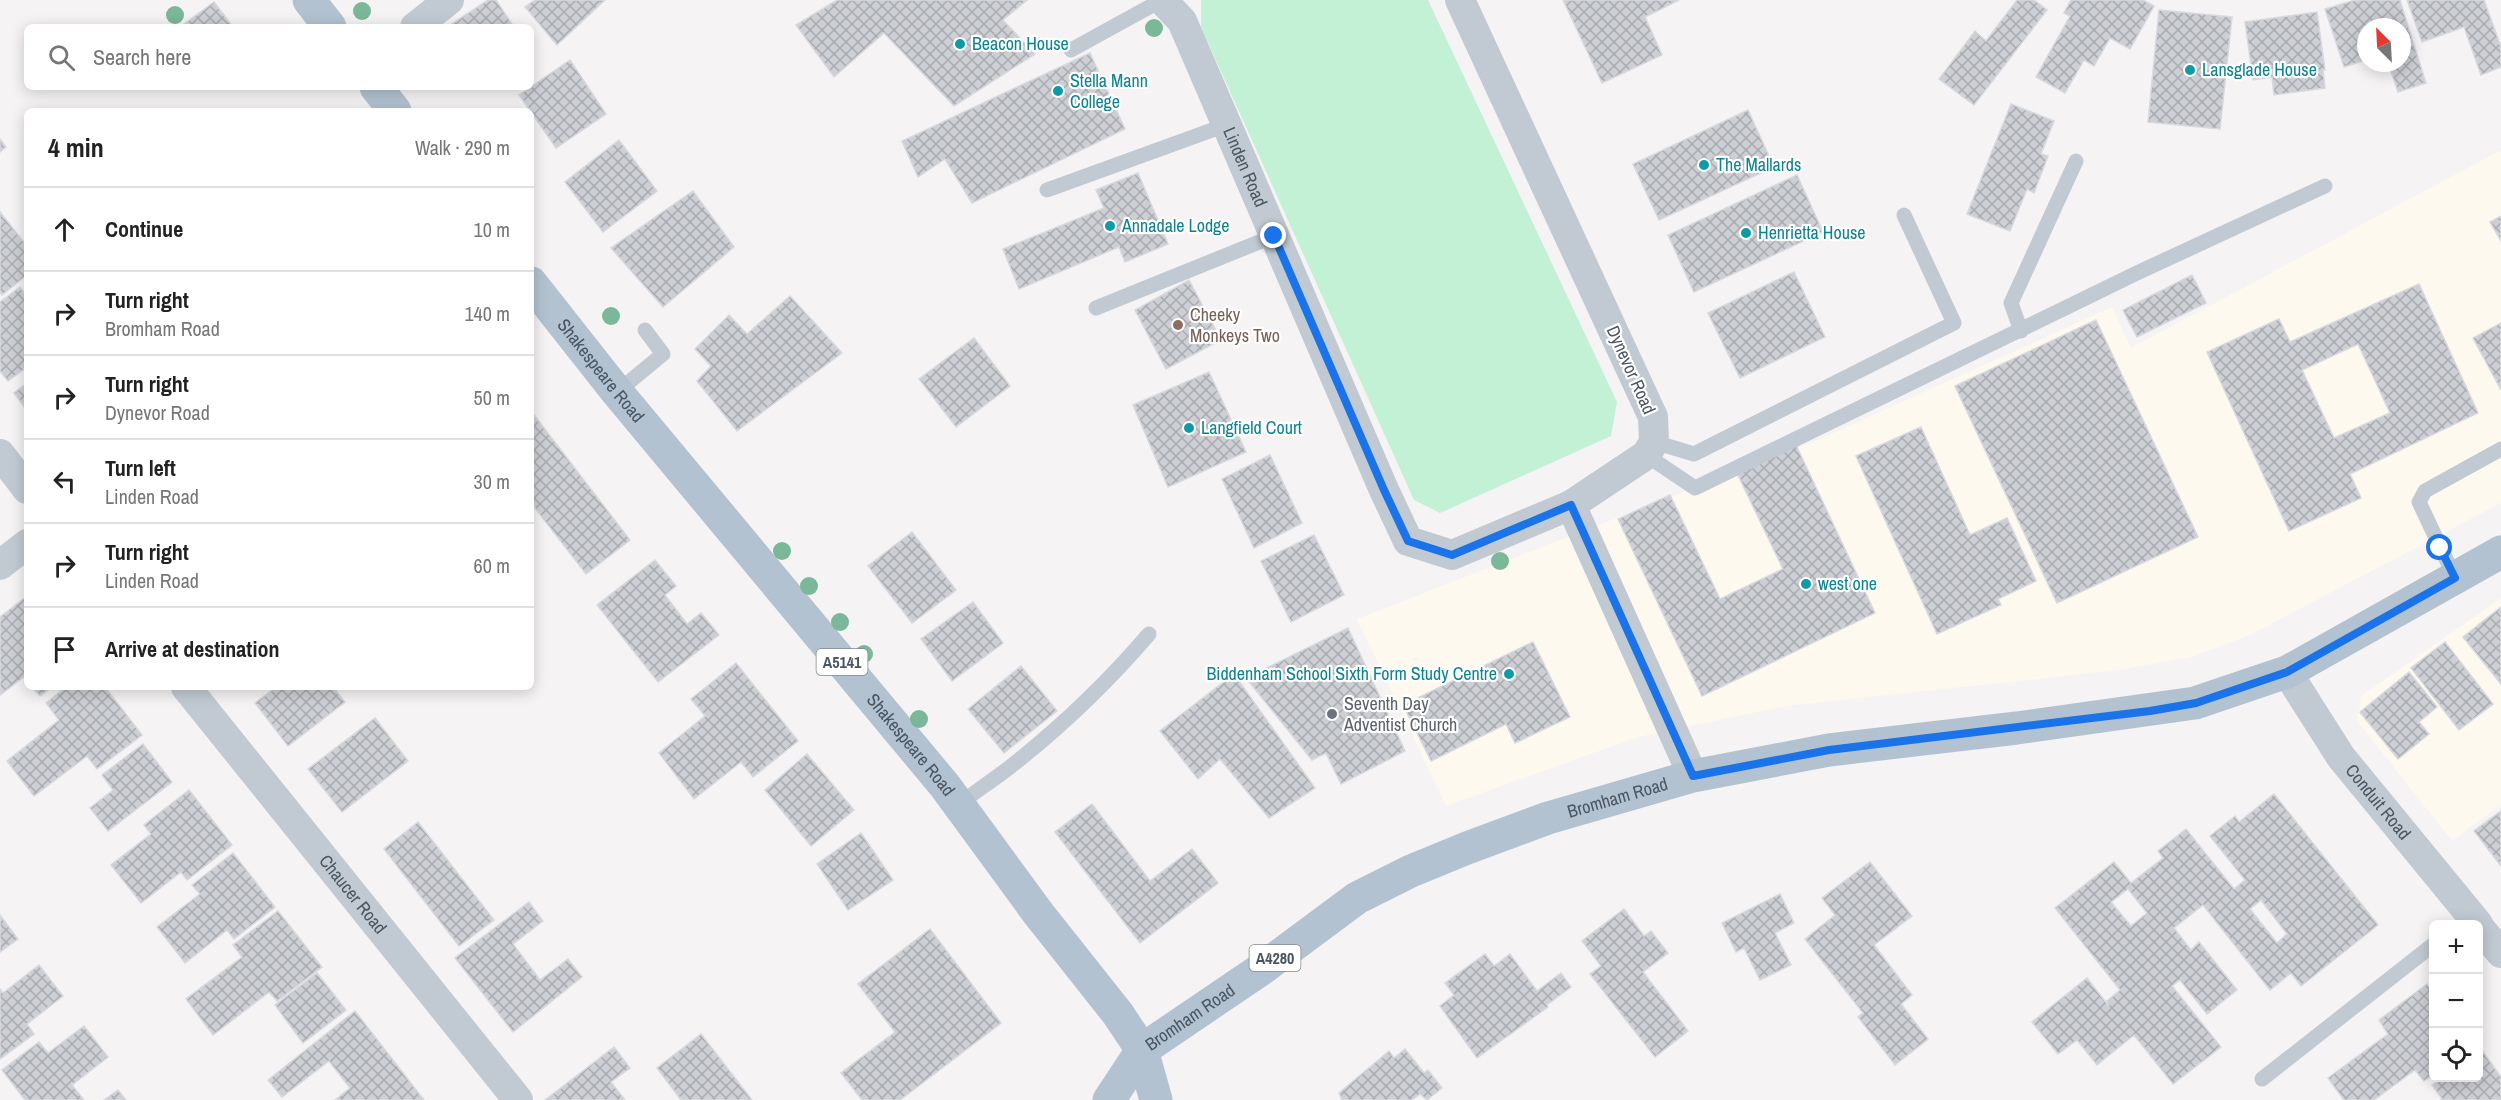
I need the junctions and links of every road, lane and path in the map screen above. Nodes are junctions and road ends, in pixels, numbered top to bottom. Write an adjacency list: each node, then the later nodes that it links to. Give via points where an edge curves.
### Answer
1 (309, 0): 5 (main road)
2 (449, 0): 6 (street)
3 (1460, 0): 21 (street, Dynevor Road, via 1653,417)
4 (1172, 5): 7 (lane); 10 (street, Linden Road)
5 (328, 24)
6 (419, 24)
7 (1071, 50)
8 (378, 90): 9 (main road)
9 (393, 108)
10 (1226, 124): 13 (lane); 15 (street, Linden Road)
11 (2076, 161): 19 (lane, via 2011,303)
12 (2325, 186): 19 (lane)
13 (1047, 190)
14 (1904, 215): 21 (lane, via 1954,323 1694,454)
15 (1274, 236): 17 (lane); 25 (street, Linden Road, via 1408,541 1452,555)
16 (534, 287): 20 (main road, Shakespeare Road / A5141)
17 (1096, 308)
18 (645, 330): 20 (lane, via 663,354)
19 (2021, 331): 21 (lane, via 1695,488)
20 (617, 392): 34 (main road, Shakespeare Road / A5141)
21 (1650, 448): 25 (street)
22 (2501, 449): 29 (lane, via 2425,491 2419,502)
23 (0, 454): 24 (street)
24 (24, 485)
25 (1571, 505): 33 (street)
26 (24, 546): 28 (street)
27 (2501, 552): 29 (main road, Bromham Road / A4280)
28 (0, 565)
29 (2455, 578): 31 (main road, Bromham Road / A4280)
30 (1149, 634): 34 (lane, via 1102,686 1058,726)
31 (2287, 672): 33 (main road, Bromham Road / A4280, via 2196,703 1829,750); 35 (street, Conduit Road, via 2341,757)
32 (188, 690): 41 (street, Chaucer Road)
33 (1693, 776): 39 (main road, Bromham Road / A4280, via 1548,818 1375,889)
34 (958, 805): 39 (main road, Shakespeare Road / A5141)
35 (2469, 920)
36 (2483, 934): 38 (street, Conduit Road)
37 (2429, 947): 40 (lane)
38 (2501, 953)
39 (1142, 1050): 42 (main road, Bromham Road / A4280); 43 (main road, Shakespeare Road)
40 (2262, 1079)
41 (518, 1100)
42 (1109, 1100)
43 (1156, 1100)

